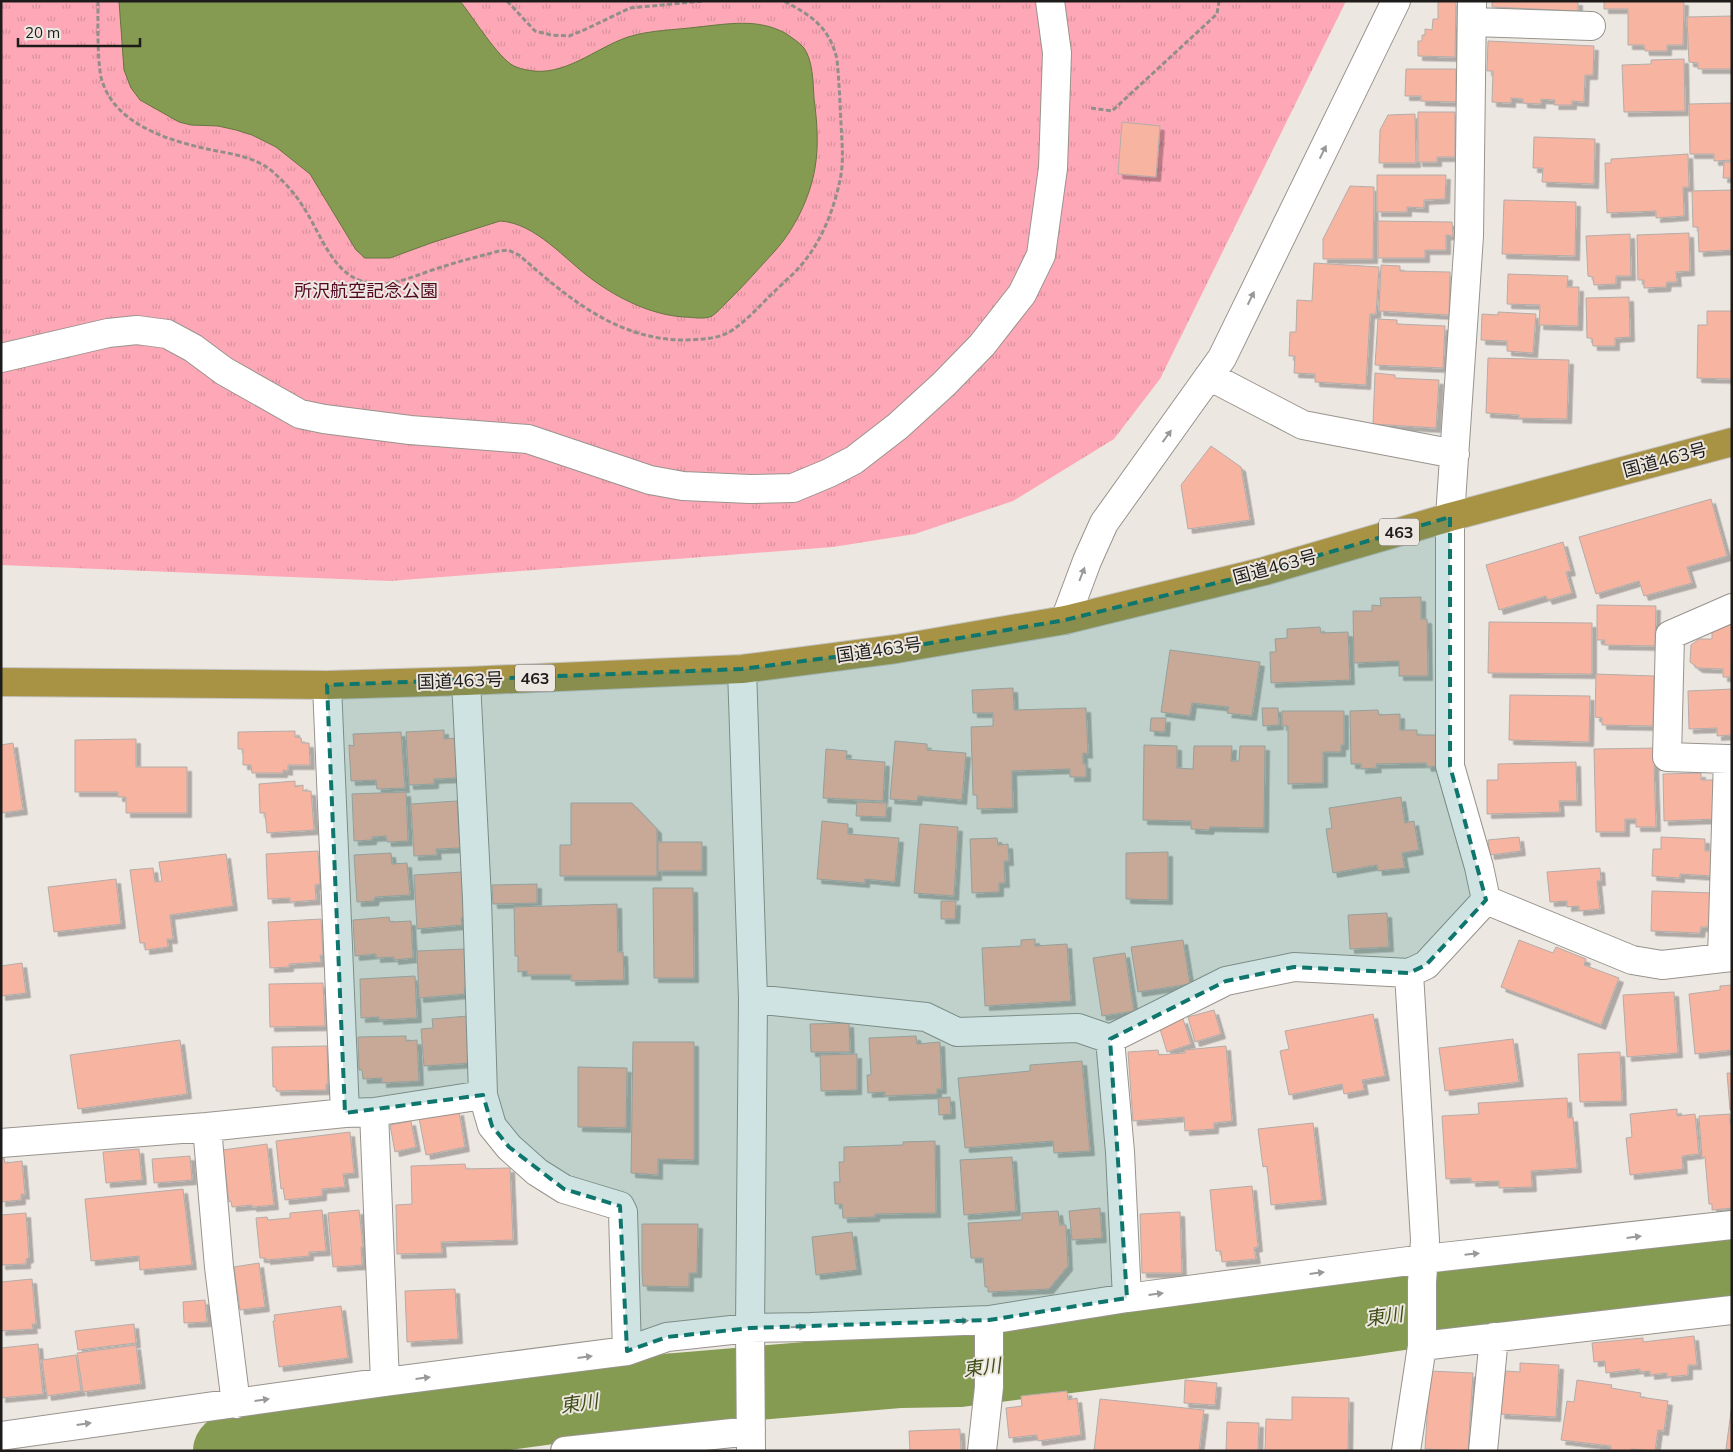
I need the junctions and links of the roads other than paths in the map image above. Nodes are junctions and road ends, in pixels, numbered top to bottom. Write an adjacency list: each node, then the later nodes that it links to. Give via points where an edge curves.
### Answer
1 (1050, 1): 5 (street, via 1056,53 1053,168 1041,255 1022,294 982,345 898,426 854,460 793,488 683,486 650,480 528,439 410,430 300,414 167,334 137,330 108,332)
2 (1396, 1): 6 (street, one-way to 2, via 1222,358)
3 (1472, 12): 4 (street); 8 (street, via 1469,236)
4 (1591, 26)
5 (1, 358)
6 (1209, 376): 8 (street, via 1302,425); 11 (street, one-way to 6, via 1104,523)
7 (1732, 442): 9 (highway, 国道463号 / 463)
8 (1455, 454): 9 (street)
9 (1450, 517): 11 (highway, 国道463号 / 463, via 1265,571); 16 (street, via 1450,766)
10 (1732, 608): 17 (street, via 1670,635 1667,757 1728,759)
11 (1065, 620): 12 (highway, 国道463号 / 463, via 896,649)
12 (742, 669): 13 (highway, 国道463号 / 463); 19 (street)
13 (466, 681): 15 (highway, 国道463号 / 463); 21 (street)
14 (1, 682): 15 (highway, 国道463号 / 463)
15 (327, 685): 23 (street)
16 (1486, 900): 17 (street, via 1632,960 1662,965); 18 (street, via 1426,964)
17 (1727, 957)
18 (1409, 974): 20 (street, via 1294,967 1226,981); 27 (street, via 1425,1240)
19 (753, 999): 20 (street, via 926,1017 957,1032 1078,1028); 30 (street)
20 (1110, 1040): 28 (street, via 1120,1152)
21 (483, 1095): 22 (street); 34 (street, via 492,1126 509,1147 537,1172 564,1189 620,1206 623,1212)
22 (374, 1112): 23 (street); 35 (street)
23 (345, 1113): 24 (street)
24 (206, 1127): 25 (street); 36 (street)
25 (1, 1143)
26 (1732, 1225): 27 (street, one-way to 26)
27 (1423, 1271): 28 (street, one-way to 27); 33 (street)
28 (1127, 1298): 31 (street)
29 (1732, 1310): 32 (street)
30 (750, 1328): 31 (street, one-way to 31); 34 (street, via 667,1337); 37 (street)
31 (989, 1328): 41 (street, via 989,1387)
32 (1494, 1337): 33 (street); 43 (street)
33 (1422, 1338): 42 (street)
34 (627, 1351): 35 (street, one-way to 34)
35 (386, 1382): 36 (street, one-way to 35)
36 (236, 1404): 39 (street, one-way to 36)
37 (751, 1432): 40 (street)
38 (1, 1436): 39 (street)
39 (59, 1440)
40 (565, 1451)
41 (982, 1451)
42 (1406, 1451)
43 (1483, 1451)

